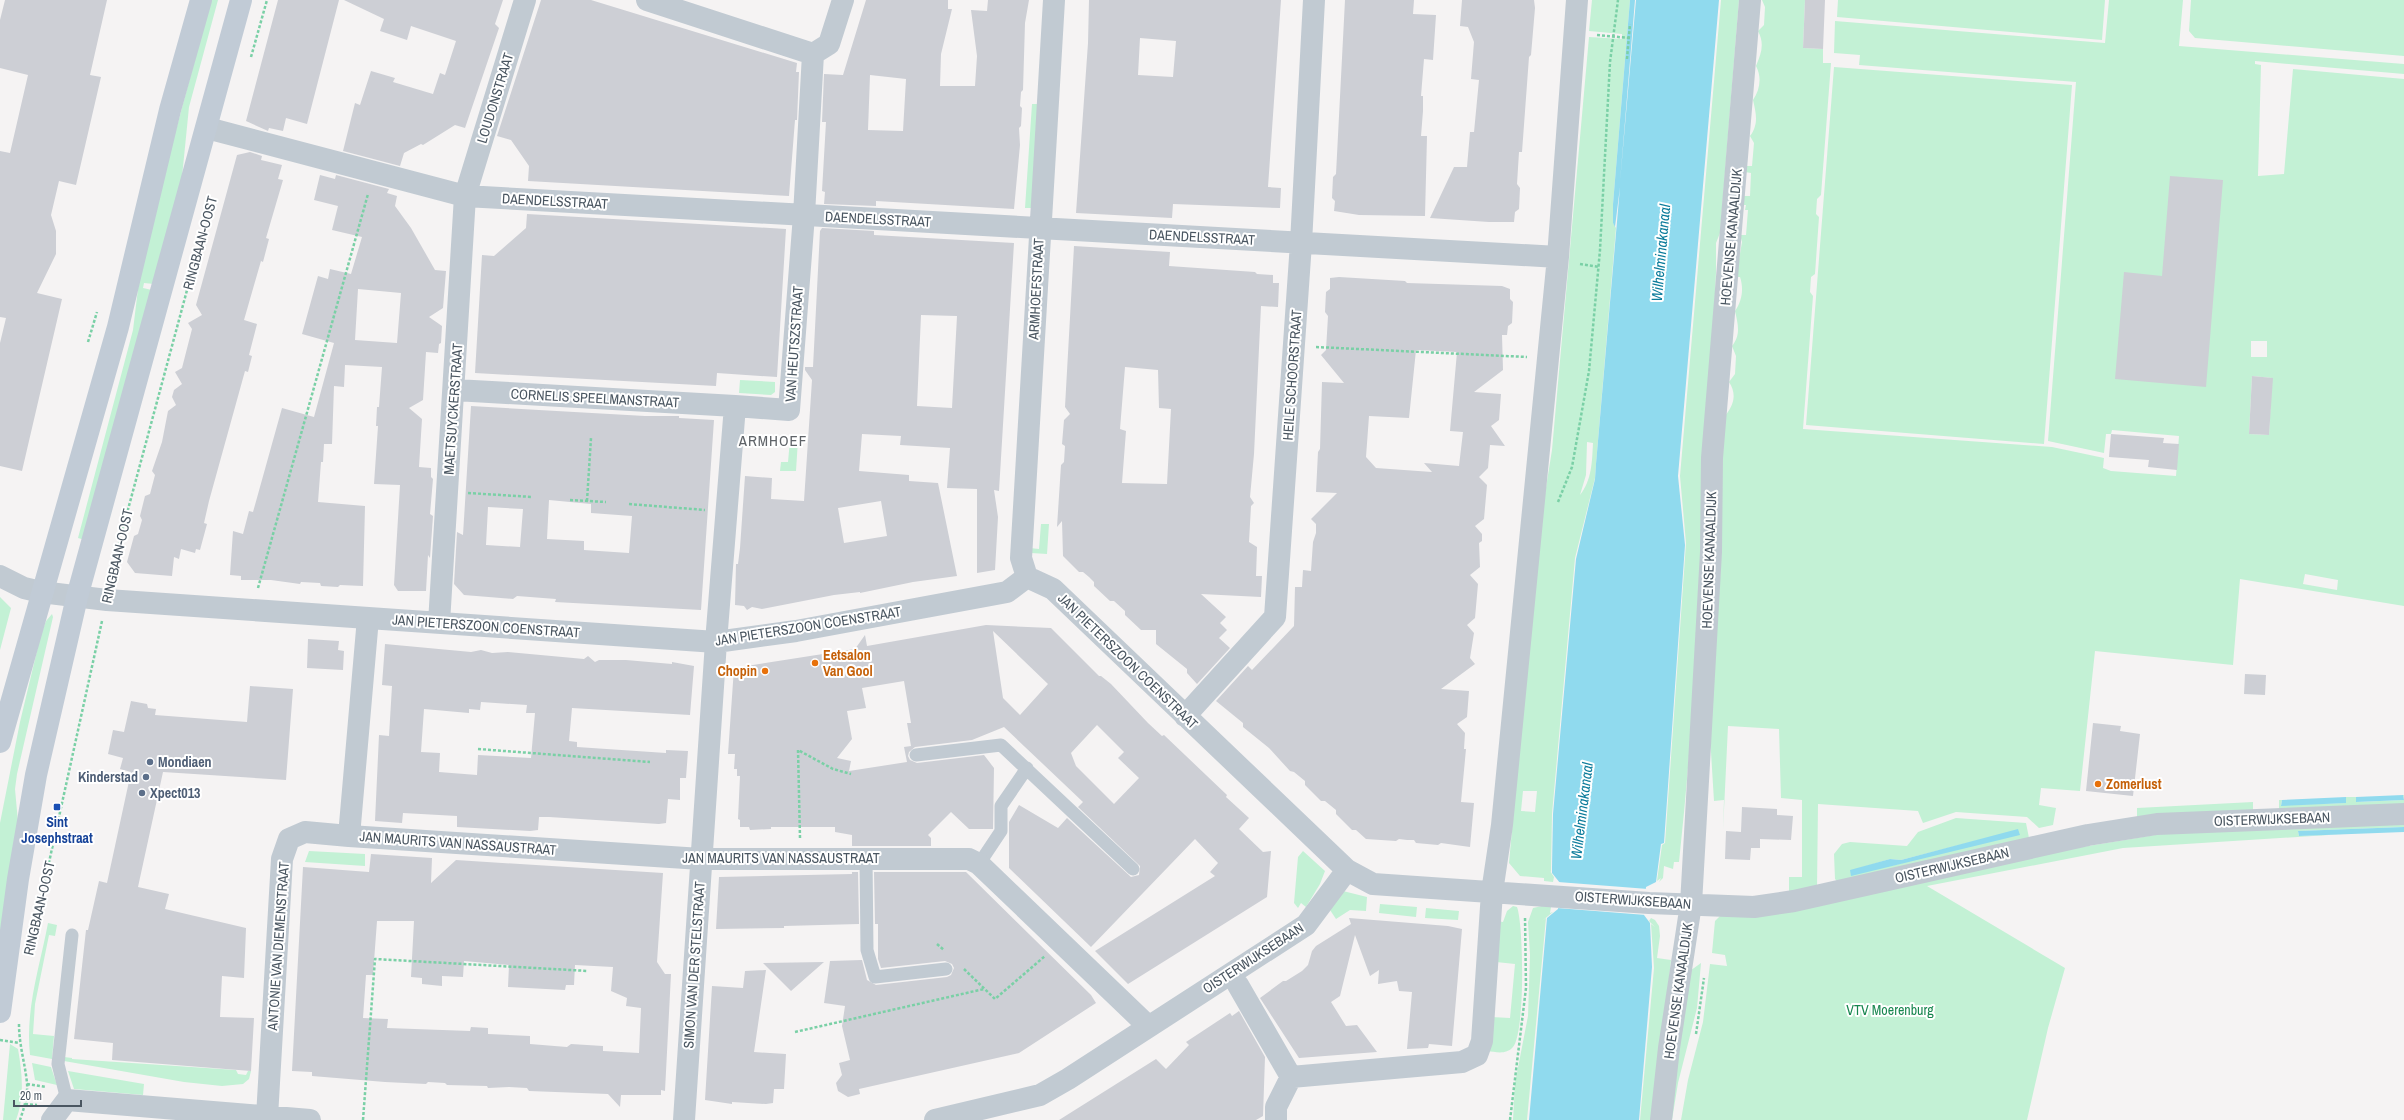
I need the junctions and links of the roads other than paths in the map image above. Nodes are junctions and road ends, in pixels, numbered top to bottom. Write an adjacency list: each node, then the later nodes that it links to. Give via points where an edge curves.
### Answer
1 (200, 0): 21 (main road, via 170,110 118,328)
2 (241, 0): 11 (main road, RINGBAAN-OOST)
3 (525, 0): 12 (street, LOUDONSTRAAT)
4 (647, 0): 10 (street)
5 (843, 0): 10 (street, via 829,44)
6 (1054, 0): 14 (street, ARMHOEFSTRAAT)
7 (1314, 0): 15 (street, HEILE SCHOORSTRAAT)
8 (1577, 0): 16 (street)
9 (1750, 0): 38 (street, HOEVENSE KANAALDIJK, via 1712,458 1711,552)
10 (813, 54): 13 (street, VAN HEUTSZSTRAAT)
11 (207, 128): 12 (street, DAENDELSSTRAAT); 22 (main road, RINGBAAN-OOST)
12 (465, 196): 13 (street, DAENDELSSTRAAT); 17 (street, MAETSUYCKERSTRAAT)
13 (804, 215): 14 (street, DAENDELSSTRAAT); 18 (street, VAN HEUTSZSTRAAT, via 788,410)
14 (1039, 228): 15 (street, DAENDELSSTRAAT); 20 (street, ARMHOEFSTRAAT, via 1021,558)
15 (1301, 243): 16 (street, DAENDELSSTRAAT); 26 (street, HEILE SCHOORSTRAAT, via 1275,617)
16 (1558, 257): 37 (street, via 1502,825)
17 (455, 390): 18 (street, CORNELIS SPEELMANSTRAAT); 24 (street, MAETSUYCKERSTRAAT)
18 (735, 406): 25 (street)
19 (0, 576): 21 (street, via 24,588)
20 (1027, 577): 25 (street, JAN PIETERSZOON COENSTRAAT, via 1007,592 796,631); 26 (street, JAN PIETERSZOON COENSTRAAT, via 1053,589)
21 (41, 592): 22 (street); 27 (main road)
22 (77, 597): 23 (street, JAN PIETERSZOON COENSTRAAT); 42 (main road, RINGBAAN-OOST, via 36,774 18,878)
23 (368, 618): 24 (street, JAN PIETERSZOON COENSTRAAT); 31 (street)
24 (439, 623): 25 (street, JAN PIETERSZOON COENSTRAAT)
25 (716, 642): 33 (street, SIMON VAN DER STELSTRAAT)
26 (1185, 716): 36 (street, JAN PIETERSZOON COENSTRAAT)
27 (0, 742)
28 (916, 755): 29 (lane, via 1001,745)
29 (1027, 768): 34 (lane, via 1001,806 1001,832); 35 (lane)
30 (2404, 814): 38 (street, OISTERWIJKSEBAAN, via 2157,824 2088,835 1794,902 1754,906)
31 (349, 836): 33 (street, JAN MAURITS VAN NASSAUSTRAAT); 46 (street, ANTONIE VAN DIEMENSTRAAT, via 305,832 289,839 282,859)
32 (866, 858): 33 (street, JAN MAURITS VAN NASSAUSTRAAT); 34 (street, JAN MAURITS VAN NASSAUSTRAAT, via 958,857); 40 (lane, via 867,950 875,977)
33 (701, 859): 49 (street, SIMON VAN DER STELSTRAAT)
34 (979, 864): 43 (street, JAN MAURITS VAN NASSAUSTRAAT)
35 (1133, 869)
36 (1347, 870): 37 (street, OISTERWIJKSEBAAN, via 1373,884); 43 (street, OISTERWIJKSEBAAN, via 1306,925)
37 (1492, 892): 38 (street, OISTERWIJKSEBAAN); 44 (street, via 1482,1041 1477,1055 1462,1062)
38 (1691, 904): 52 (street, HOEVENSE KANAALDIJK)
39 (72, 935): 45 (lane, via 58,1064)
40 (946, 969)
41 (1238, 985): 44 (street)
42 (10, 1014)
43 (1148, 1026): 50 (street, OISTERWIJKSEBAAN, via 1068,1079 1040,1094)
44 (1291, 1077): 51 (street, via 1276,1107)
45 (67, 1100): 46 (street); 47 (street)
46 (267, 1117): 48 (street)
47 (52, 1120)
48 (310, 1120)
49 (684, 1120)
50 (936, 1120)
51 (1276, 1120)
52 (1661, 1120)

